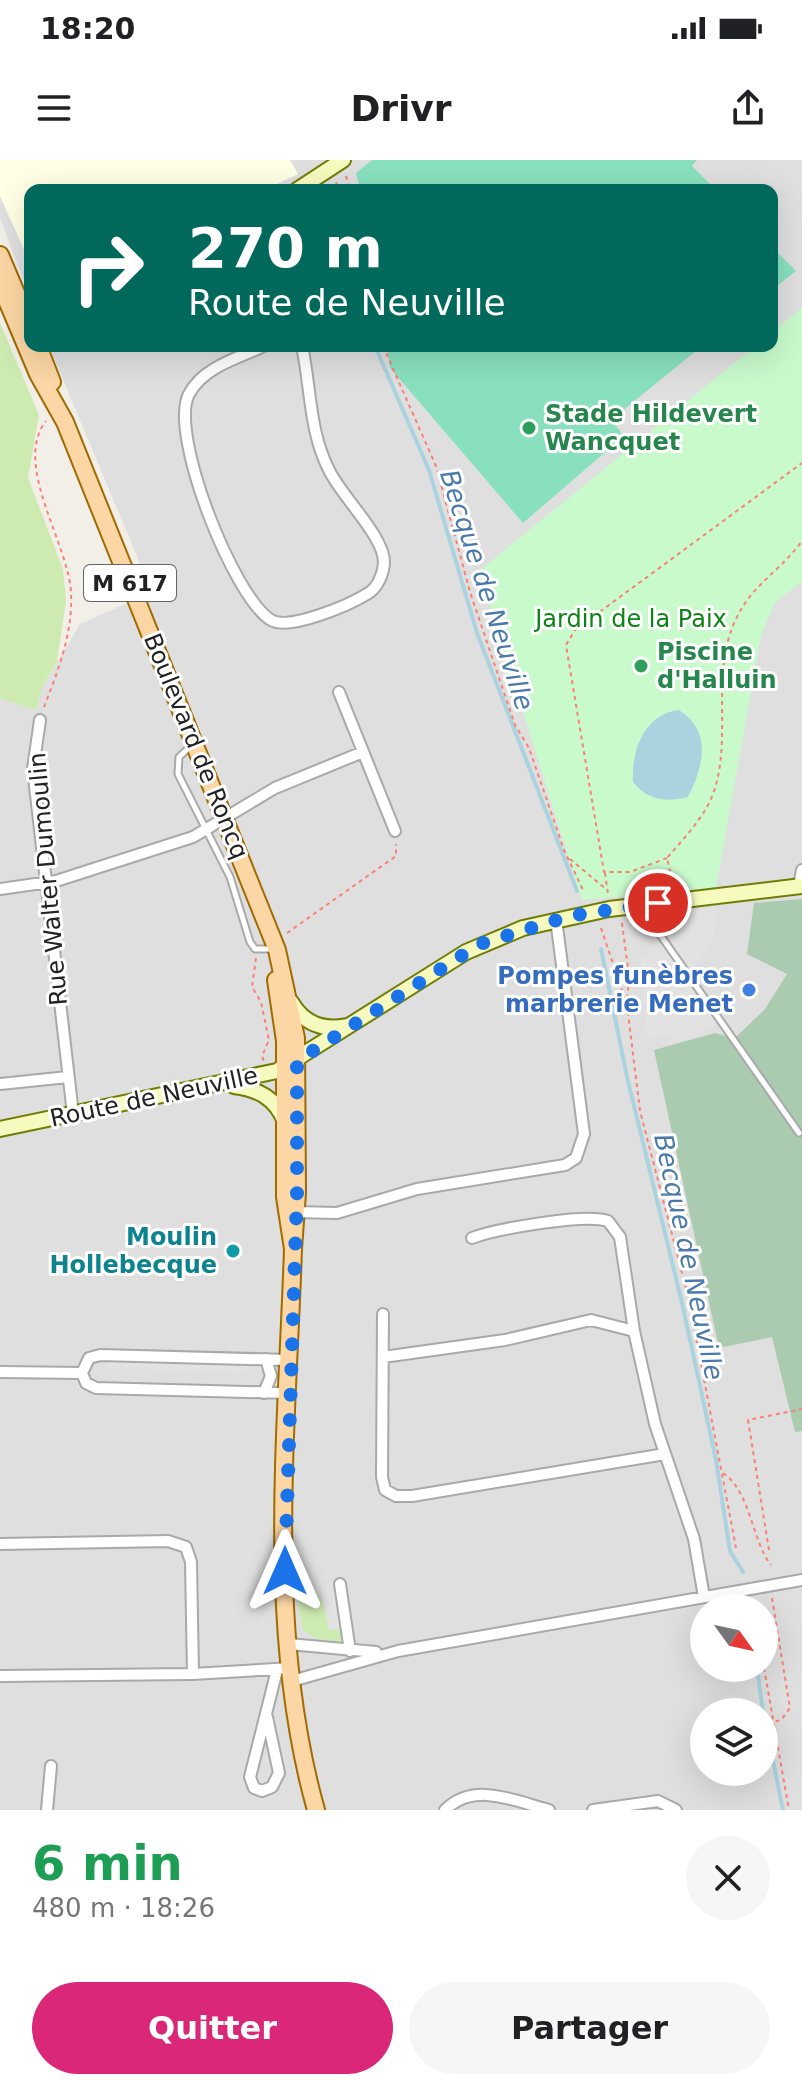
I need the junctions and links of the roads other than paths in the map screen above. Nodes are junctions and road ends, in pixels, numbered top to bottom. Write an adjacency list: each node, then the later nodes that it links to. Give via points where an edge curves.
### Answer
1 (340, 162): 2 (street)
2 (305, 184)
3 (0, 255): 5 (main road, Boulevard de Roncq / M 617)
4 (0, 284): 5 (main road, Boulevard de Roncq / M 617)
5 (19, 301)
6 (34, 352): 10 (main road, Boulevard de Roncq / M 617)
7 (40, 352): 10 (main road, Boulevard de Roncq / M 617)
8 (252, 352): 9 (street, via 204,376 189,392 183,420 203,500 225,552 259,610 286,625 368,594 384,564 380,544 328,468 313,425)
9 (303, 352)
10 (57, 420): 13 (main road, Boulevard de Roncq / M 617)
11 (339, 692): 14 (street)
12 (40, 720): 19 (street, Rue Walter Dumoulin, via 33,769)
13 (195, 744): 15 (main road, Boulevard de Roncq / M 617); 16 (lane, via 179,757 177,770)
14 (363, 752): 15 (street, via 275,788); 17 (street)
15 (225, 818): 16 (street); 24 (main road, Boulevard de Roncq / M 617, via 256,893)
16 (205, 831): 19 (street); 24 (lane, via 230,877 250,942)
17 (395, 831)
18 (802, 870): 20 (street)
19 (46, 883): 21 (street); 28 (street, Rue Walter Dumoulin)
20 (801, 886): 22 (street, Route de Neuville)
21 (0, 889)
22 (640, 905): 23 (street, Route de Neuville); 34 (lane)
23 (556, 919): 26 (street, Route de Neuville, via 466,952); 35 (street, via 584,1134 576,1158 565,1165 417,1189 337,1213)
24 (267, 946): 25 (main road, Boulevard de Roncq / M 617); 27 (main road, Boulevard de Roncq / M 617)
25 (291, 1002): 26 (street, via 300,1015 321,1027); 27 (main road, Boulevard de Roncq / M 617)
26 (358, 1022): 27 (street, Route de Neuville)
27 (291, 1064): 30 (street, Route de Neuville); 32 (main road, M 617); 35 (main road, M 617)
28 (68, 1077): 29 (street, Route de Neuville); 31 (street, Rue Walter Dumoulin)
29 (0, 1084)
30 (209, 1087): 31 (street, Route de Neuville); 32 (street, via 237,1086 265,1095 278,1106)
31 (73, 1114): 33 (street, Route de Neuville)
32 (285, 1123): 35 (main road, M 617)
33 (0, 1129)
34 (799, 1133)
35 (292, 1212): 41 (main road, M 617)
36 (472, 1238): 38 (street, via 540,1223 608,1221 620,1237)
37 (383, 1314): 39 (street)
38 (634, 1331): 39 (street, via 591,1320 505,1340); 46 (street)
39 (383, 1357): 46 (street, via 382,1484 396,1496)
40 (266, 1359): 41 (street); 43 (street, via 100,1355 89,1358); 44 (street, via 271,1376)
41 (289, 1360): 45 (main road, M 617)
42 (0, 1372): 43 (street)
43 (82, 1373): 44 (street, via 96,1388)
44 (264, 1393): 45 (street)
45 (288, 1393): 53 (main road, M 617, via 284,1551)
46 (665, 1454): 50 (street, via 694,1539)
47 (0, 1544): 57 (street, via 168,1541 186,1547 191,1562)
48 (802, 1580): 51 (street)
49 (340, 1584): 54 (street)
50 (703, 1594)
51 (722, 1594)
52 (690, 1599): 55 (street)
53 (289, 1644): 54 (street); 56 (main road, M 617)
54 (350, 1651): 55 (street)
55 (398, 1651): 56 (street)
56 (287, 1673): 57 (street); 59 (street); 62 (main road, M 617)
57 (193, 1674): 58 (street)
58 (0, 1676)
59 (267, 1717): 59 (street, via 250,1777 254,1788 262,1791 272,1787 279,1773)
60 (51, 1766): 61 (street)
61 (47, 1810)
62 (316, 1810)
63 (445, 1810): 64 (street, via 483,1793)
64 (549, 1810)
65 (593, 1810): 66 (street, via 658,1801)
66 (676, 1810)

